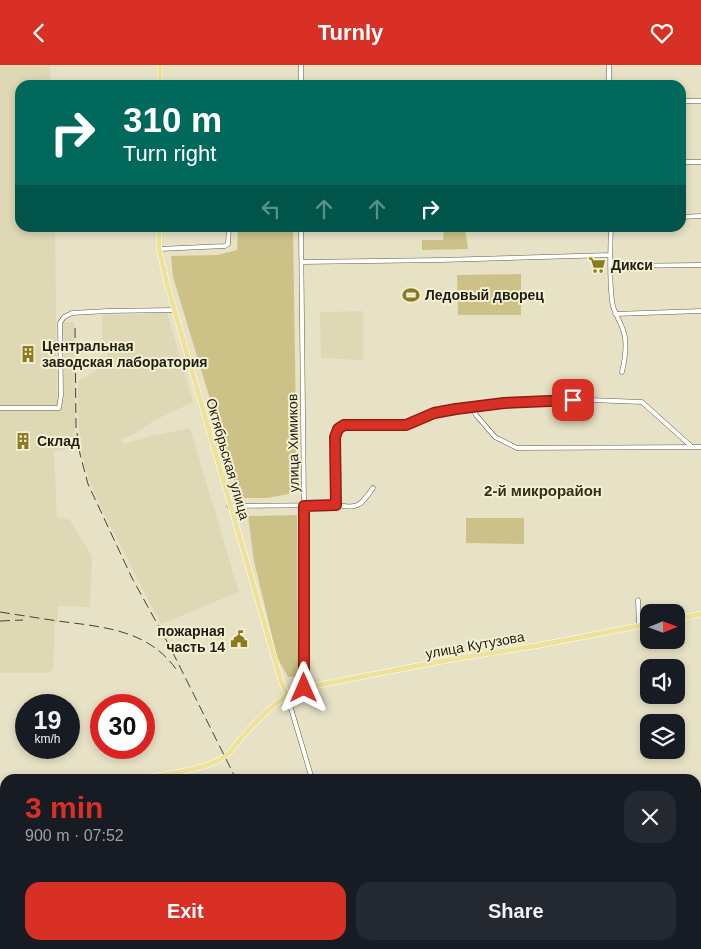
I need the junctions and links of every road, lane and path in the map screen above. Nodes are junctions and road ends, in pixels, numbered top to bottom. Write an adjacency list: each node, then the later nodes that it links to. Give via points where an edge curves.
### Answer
1 (160, 65): 4 (main road)
2 (301, 65): 5 (street)
3 (609, 65): 6 (street)
4 (160, 80)
5 (301, 80)
6 (609, 80)
7 (686, 101): 8 (street)
8 (701, 101)
9 (701, 162): 10 (street)
10 (686, 163)
11 (701, 216): 12 (street)
12 (686, 217)
13 (158, 232): 17 (main road, Октябрьская улица)
14 (228, 232): 17 (street, via 228,244 225,246)
15 (302, 232): 19 (street, улица Химиков)
16 (611, 232): 18 (street)
17 (159, 249): 22 (main road, Октябрьская улица)
18 (610, 255): 19 (street); 20 (street)
19 (302, 262): 33 (street, улица Химиков)
20 (610, 265): 21 (street); 24 (street)
21 (701, 265)
22 (174, 310): 27 (street, via 72,313 64,317 60,323 59,408); 32 (main road, Октябрьская улица)
23 (701, 311): 24 (street)
24 (615, 314): 25 (street, via 624,331)
25 (622, 372)
26 (472, 407): 28 (street, via 580,400 642,402); 28 (street, via 495,437 517,448); 31 (street, via 434,413 406,425 344,425 338,429 335,437)
27 (0, 408)
28 (692, 447): 29 (street)
29 (701, 447)
30 (373, 488): 31 (street, via 355,507)
31 (336, 505): 33 (street)
32 (230, 506): 33 (street); 39 (main road, Октябрьская улица)
33 (304, 506): 38 (street, улица Химиков)
34 (638, 600): 37 (street)
35 (701, 614): 36 (main road)
36 (685, 617)
37 (639, 626): 38 (main road, улица Кутузова)
38 (304, 688): 39 (main road, улица Кутузова)
39 (287, 695): 40 (main road, улица Кутузова, via 224,756 211,764); 41 (street)
40 (165, 774)
41 (311, 774)

